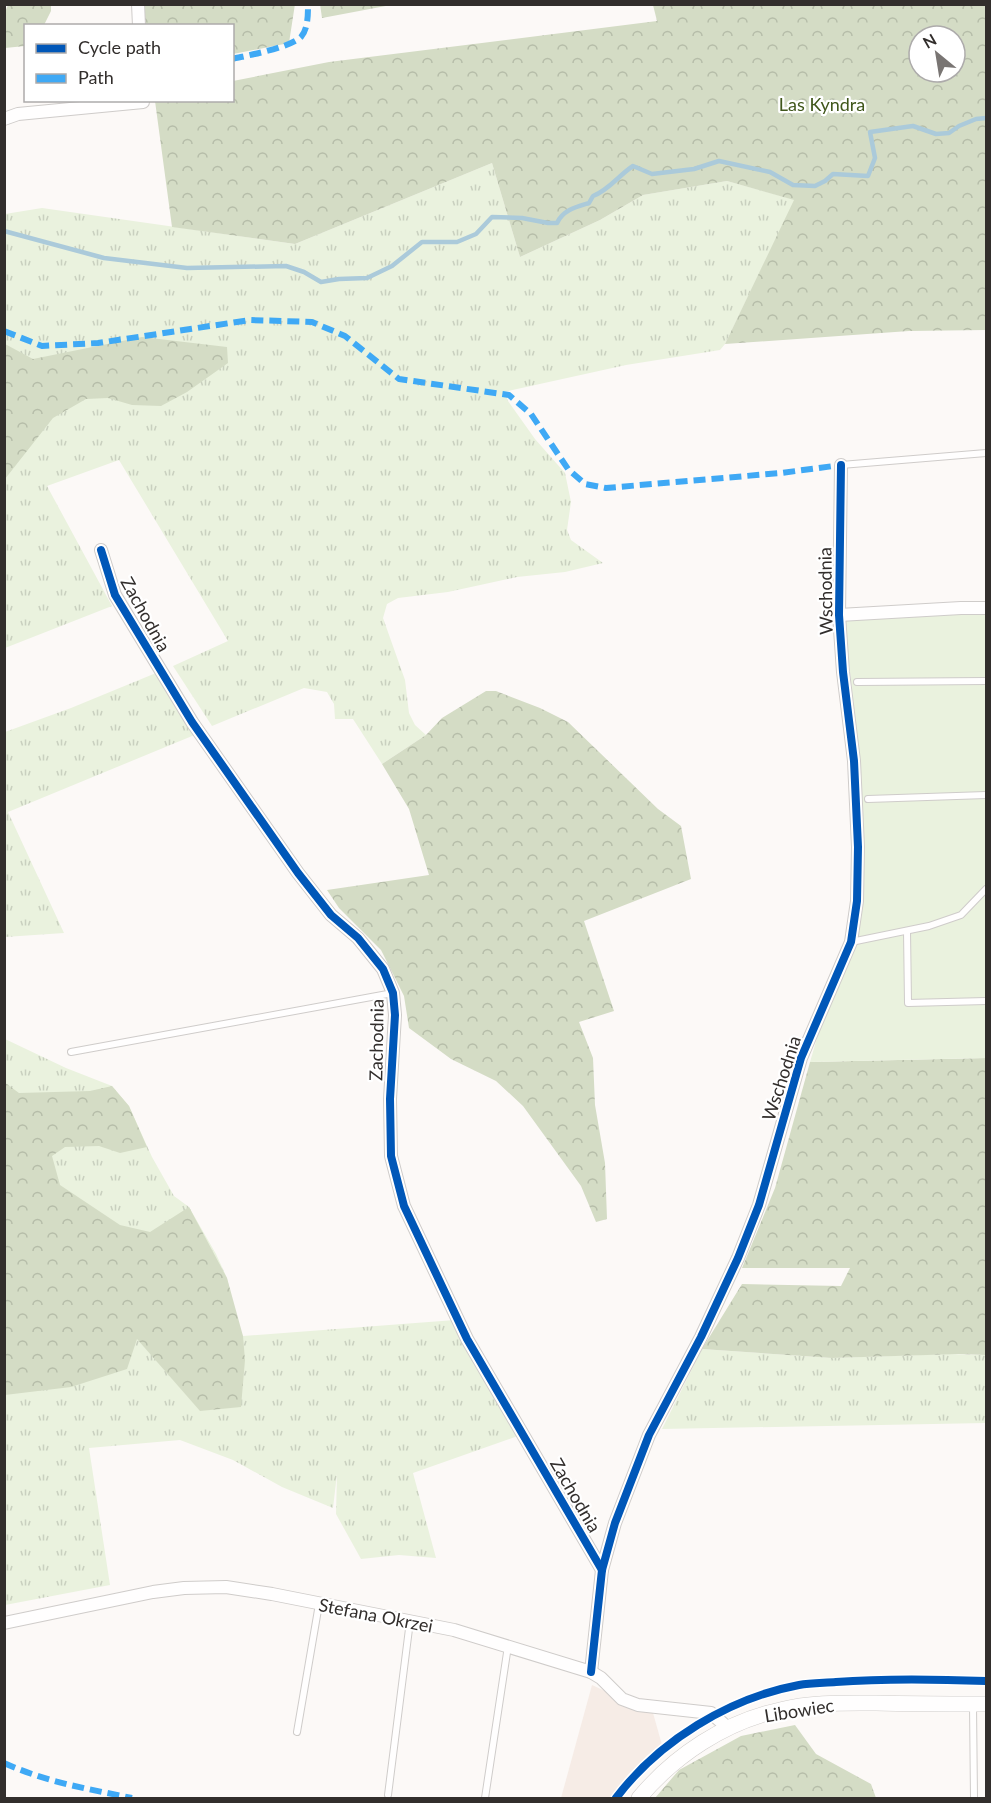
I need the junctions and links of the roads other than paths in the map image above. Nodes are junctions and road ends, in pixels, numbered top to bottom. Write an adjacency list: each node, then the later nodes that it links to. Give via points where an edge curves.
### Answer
1 (138, 4): 2 (street)
2 (139, 24)
3 (143, 102): 4 (street, via 18,114)
4 (4, 119)
5 (987, 453): 6 (lane)
6 (841, 465): 9 (street, Wschodnia)
7 (101, 550): 17 (street, Zachodnia, via 115,596 192,722 298,873 331,915 358,938 383,969)
8 (987, 608): 9 (street, Wschodnia)
9 (838, 615): 16 (street, Wschodnia, via 854,761 858,847)
10 (987, 681): 11 (lane)
11 (857, 682)
12 (987, 795): 13 (lane)
13 (868, 800)
14 (987, 889): 15 (lane, via 961,915)
15 (907, 931): 16 (lane); 18 (lane, via 909,1003)
16 (851, 942): 20 (street, Wschodnia, via 801,1058 759,1205 738,1258 649,1435 615,1523)
17 (393, 993): 19 (lane); 20 (street, Zachodnia, via 392,1156 404,1206 467,1339)
18 (987, 1001)
19 (71, 1052)
20 (602, 1570): 25 (street, Wschodnia)
21 (319, 1604): 22 (street, Stefana Okrzei); 23 (street, Stefana Okrzei, via 226,1587 184,1588); 28 (lane)
22 (410, 1621): 24 (street, Stefana Okrzei); 29 (lane)
23 (4, 1623)
24 (508, 1646): 25 (street, Stefana Okrzei); 30 (lane)
25 (591, 1672): 27 (street, Stefana Okrzei, via 622,1699 638,1705 711,1713)
26 (980, 1704): 27 (street, Libowiec, via 806,1705); 32 (lane)
27 (728, 1728): 31 (street, Libowiec, via 685,1754)
28 (297, 1732)
29 (388, 1795)
30 (485, 1798)
31 (639, 1798)
32 (974, 1798)

